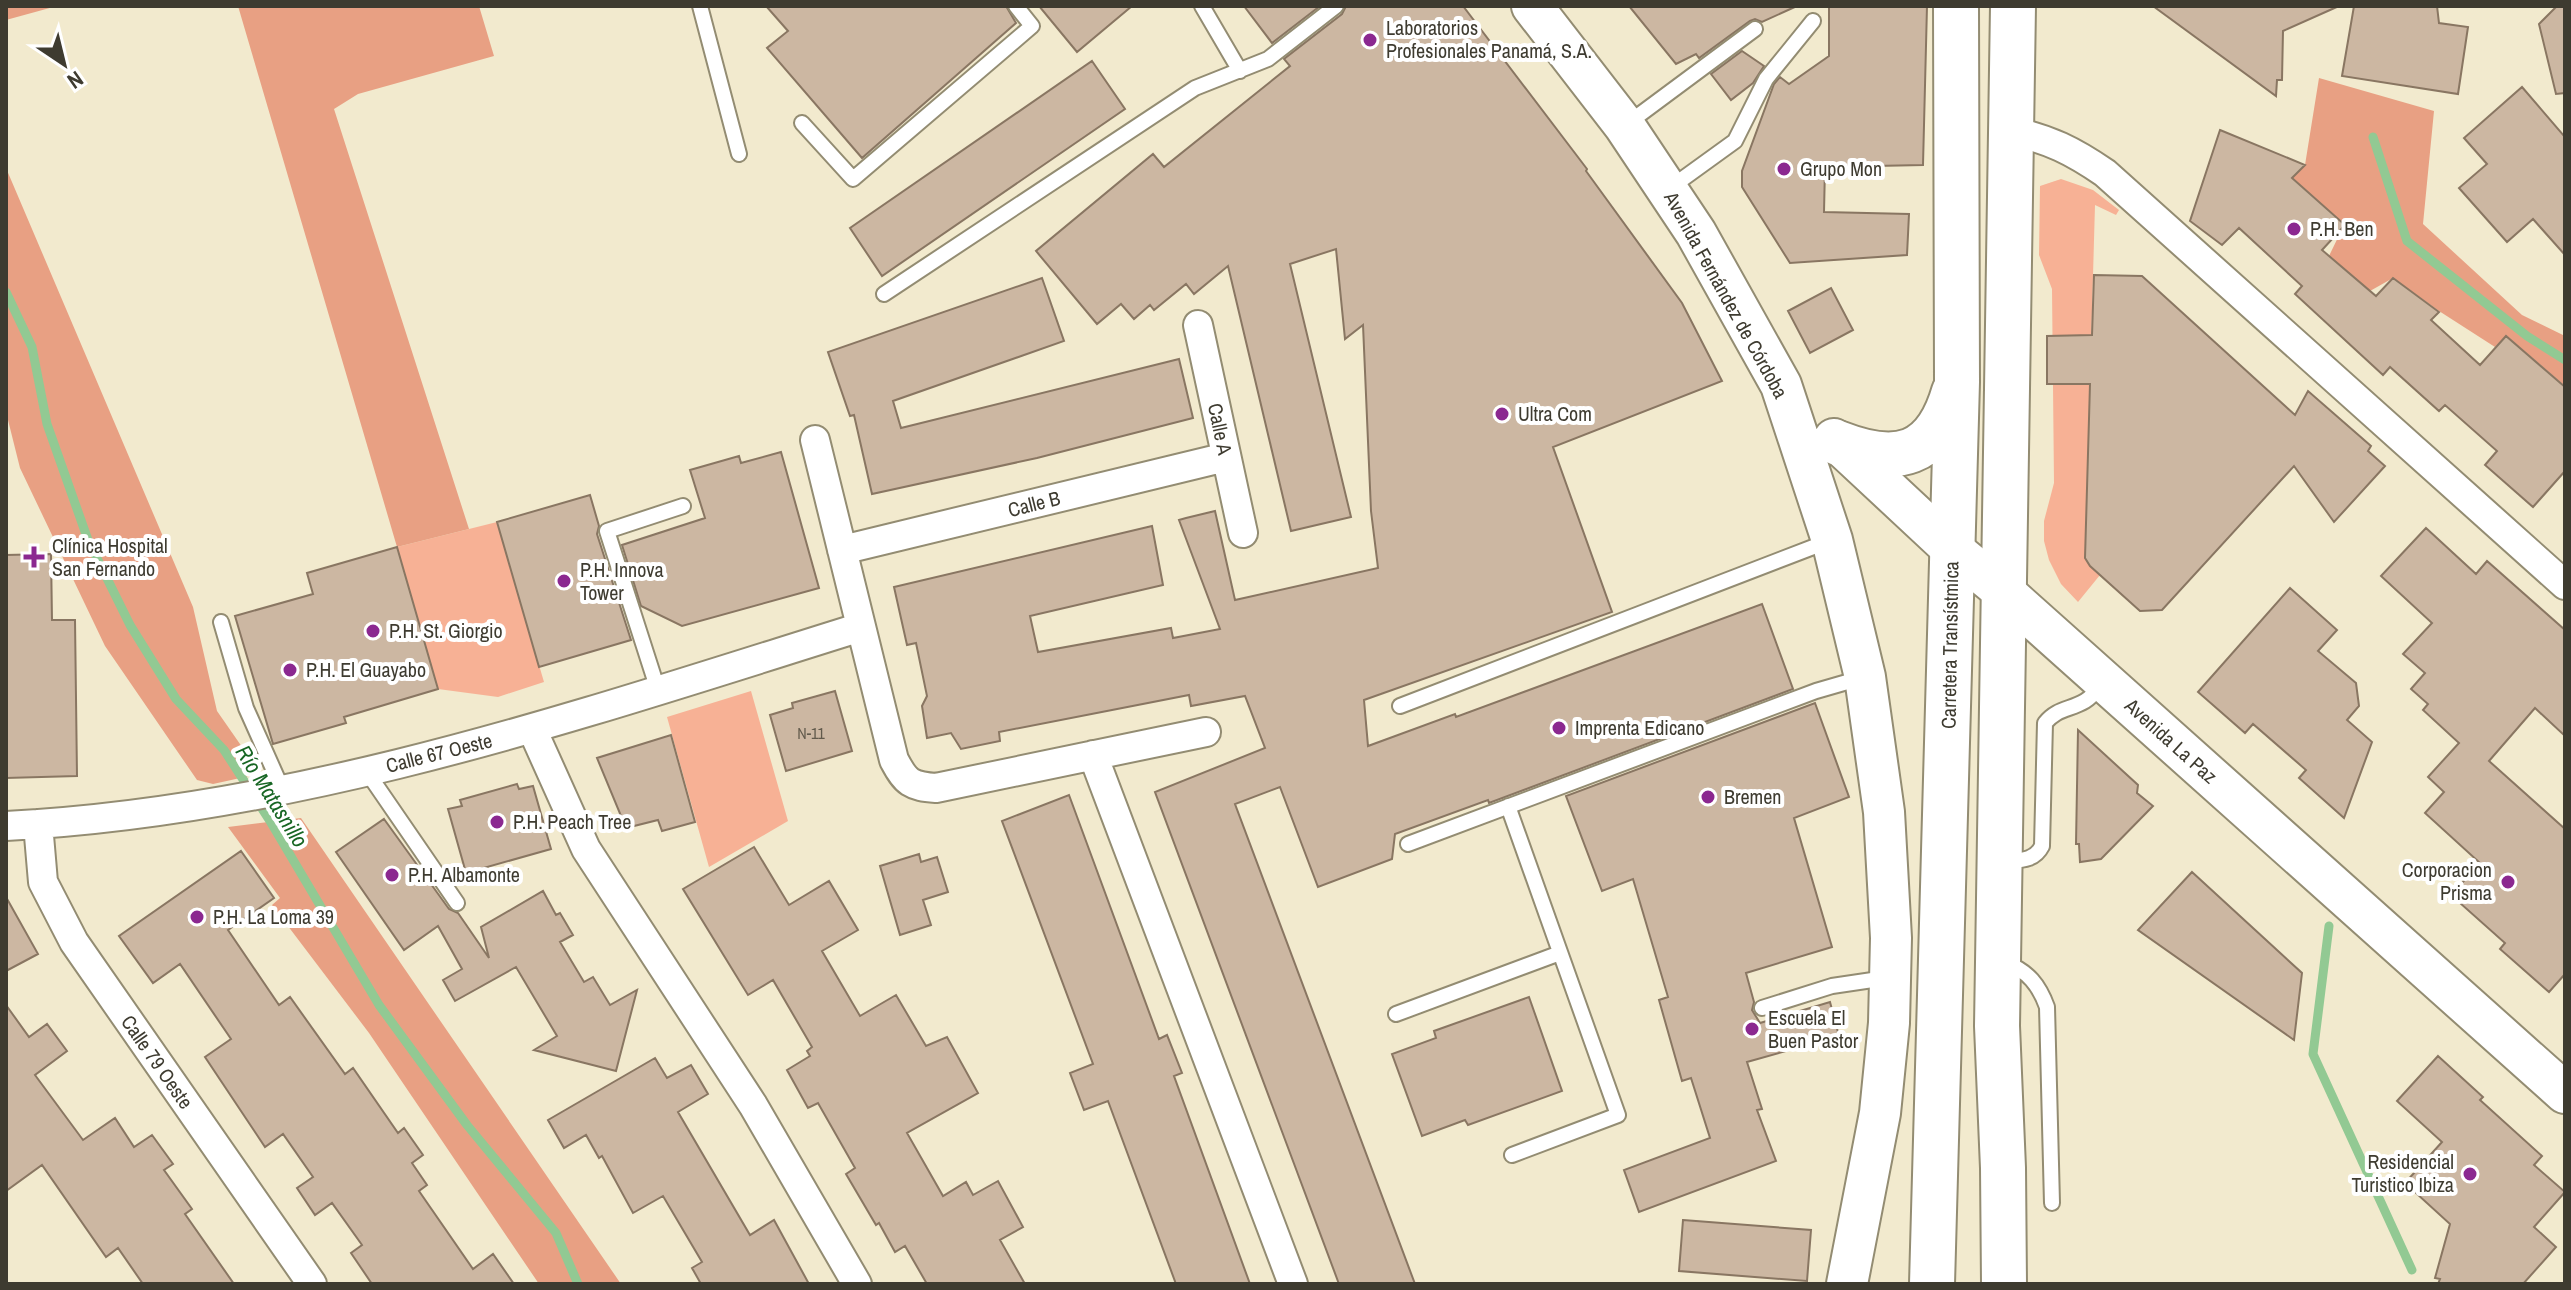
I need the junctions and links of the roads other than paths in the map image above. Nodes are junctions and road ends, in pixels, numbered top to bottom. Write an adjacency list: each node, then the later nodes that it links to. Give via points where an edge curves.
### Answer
1 (700, 6): 14 (lane)
2 (1016, 6): 11 (lane, via 1032,26 853,179)
3 (1202, 6): 10 (lane)
4 (1336, 6): 10 (lane, via 1268,59)
5 (1532, 6): 12 (main road, Avenida Fernández de Córdoba)
6 (1956, 6): 18 (main road, Carretera Transístmica)
7 (2013, 6): 13 (main road)
8 (1813, 21): 15 (lane, via 1766,79 1735,141)
9 (1755, 29): 12 (lane)
10 (1240, 71): 16 (lane, via 1195,88)
11 (802, 123)
12 (1624, 125): 15 (main road, Avenida Fernández de Córdoba)
13 (2011, 131): 28 (street, via 2072,150 2105,173); 29 (main road)
14 (739, 154)
15 (1667, 190): 19 (main road, Avenida Fernández de Córdoba)
16 (884, 294)
17 (1198, 325): 22 (street, Calle A)
18 (1957, 382): 21 (main road, via 1939,426 1914,449 1882,456); 26 (main road, Carretera Transístmica)
19 (1781, 385): 21 (main road, Avenida La Paz); 25 (main road, Avenida Fernández de Córdoba)
20 (815, 440): 27 (street)
21 (1838, 443): 26 (main road, Avenida La Paz)
22 (1226, 457): 24 (street, Calle A); 27 (street, Calle B)
23 (683, 506): 34 (lane, via 607,531)
24 (1243, 533)
25 (1832, 540): 32 (main road, Avenida Fernández de Córdoba); 35 (lane)
26 (1952, 549): 29 (main road, Avenida La Paz); 59 (main road, Carretera Transístmica)
27 (842, 550): 31 (street)
28 (2565, 585)
29 (2003, 591): 33 (main road, Avenida La Paz); 45 (main road)
30 (221, 622): 40 (lane)
31 (861, 627): 34 (street, Calle 67 Oeste); 38 (street, via 894,760 915,786 936,788)
32 (1865, 677): 41 (lane); 49 (main road, Avenida Fernández de Córdoba, via 1884,812)
33 (2105, 682): 45 (lane, via 2045,723 2042,846 2029,859); 52 (main road, Avenida La Paz)
34 (658, 690): 36 (street, Calle 67 Oeste)
35 (1400, 706)
36 (532, 729): 39 (street, Calle 67 Oeste); 56 (street, via 586,849 753,1105)
37 (1206, 732): 38 (street)
38 (1093, 755): 57 (street)
39 (367, 772): 40 (street, Calle 67 Oeste); 46 (lane)
40 (277, 792): 42 (street, Calle 67 Oeste)
41 (1508, 806): 44 (lane); 47 (lane)
42 (38, 824): 43 (street, Calle 67 Oeste); 55 (street, Calle 79 Oeste, via 43,882 74,942)
43 (6, 826)
44 (1408, 844)
45 (1999, 863): 48 (main road)
46 (457, 903)
47 (1560, 953): 51 (lane); 53 (lane, via 1618,1115)
48 (1998, 960): 54 (lane, via 2030,976 2047,1007); 60 (main road)
49 (1890, 977): 50 (lane, via 1832,986); 58 (main road, Avenida Fernández de Córdoba, via 1880,1113)
50 (1762, 1008)
51 (1396, 1014)
52 (2565, 1093)
53 (1512, 1155)
54 (2052, 1203)
55 (312, 1284)
56 (857, 1284)
57 (1293, 1284)
58 (1847, 1284)
59 (1932, 1284)
60 (2004, 1284)

